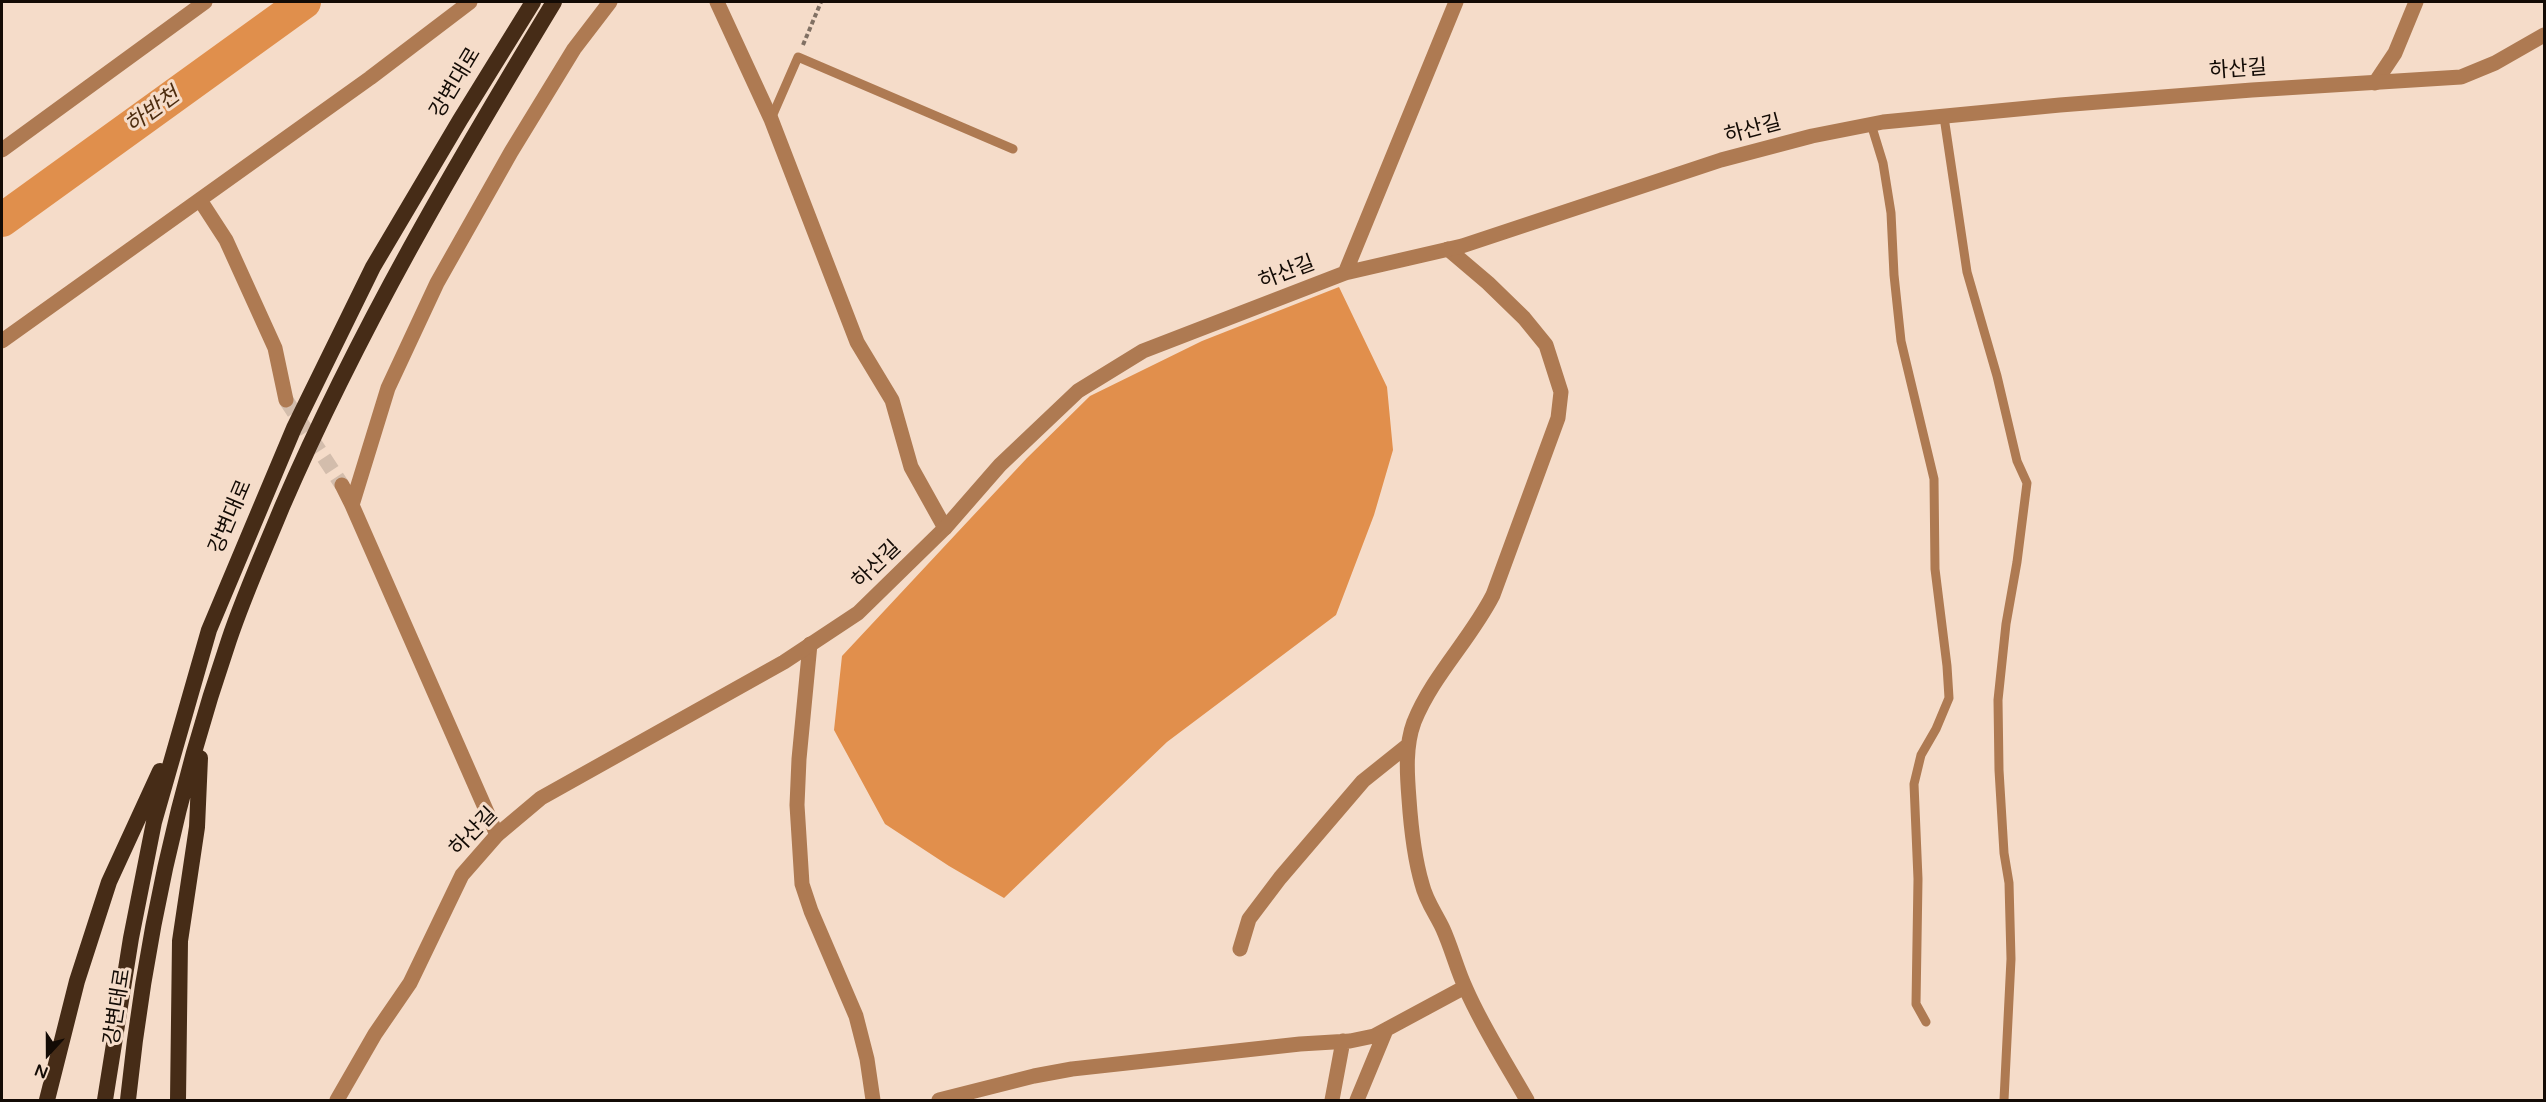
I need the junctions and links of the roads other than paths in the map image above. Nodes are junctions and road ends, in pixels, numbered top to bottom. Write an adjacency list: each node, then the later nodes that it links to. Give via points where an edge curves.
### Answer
1 (205, 2): 15 (street)
2 (470, 2): 16 (street)
3 (532, 2): 26 (highway, 강변대로, via 379,258 329,355 208,630)
4 (554, 2): 25 (highway, 강변대로, via 452,171 360,341 266,546)
5 (610, 2): 22 (street, via 574,49 511,152 438,284 388,388)
6 (717, 2): 12 (street)
7 (1456, 2): 18 (street)
8 (2416, 2): 10 (street, via 2395,52)
9 (2544, 35): 10 (street, 하산길, via 2495,63 2460,77)
10 (2375, 83): 11 (street, 하산길)
11 (1944, 117): 13 (street, 하산길); 44 (lane, via 1967,272 2017,461 2027,483 1998,700 2011,948)
12 (771, 119): 14 (lane, via 798,57); 23 (street, via 857,342 892,400 911,467)
13 (1871, 124): 17 (street, 하산길, via 1721,160); 31 (lane, via 1883,163 1891,213 1901,341 1934,479 1935,569 1949,687 1949,698 1921,754 1914,784 1918,879 1916,1004)
14 (1013, 149)
15 (2, 150)
16 (200, 200): 19 (street); 20 (street, via 226,240 275,348)
17 (1448, 249): 18 (street, 하산길); 27 (street, via 1496,290 1546,345 1561,392 1558,418 1492,595 1429,695)
18 (1345, 273): 23 (street, 하산길, via 1143,351 1078,391 1000,465)
19 (2, 340)
20 (286, 400)
21 (342, 485): 22 (street)
22 (352, 505): 28 (street)
23 (945, 528): 24 (street, 하산길, via 858,613)
24 (810, 644): 28 (street, 하산길, via 541,798); 39 (street, via 797,806 802,884 856,1016)
25 (201, 726): 36 (highway, 강변대로, via 158,899); 37 (highway, via 197,827 180,941)
26 (181, 727): 34 (highway, via 108,882 77,981); 35 (highway, 강변대로, via 152,833)
27 (1408, 745): 29 (street, via 1363,781 1280,878 1249,920); 30 (street, via 1411,824 1422,884)
28 (497, 835): 38 (street, 하산길, via 462,875 410,983)
29 (1240, 949)
30 (1465, 987): 32 (street); 43 (street)
31 (1926, 1022)
32 (1386, 1030): 33 (street); 42 (street)
33 (1343, 1041): 40 (street, via 1072,1069); 41 (street)
34 (47, 1101)
35 (105, 1101)
36 (129, 1101)
37 (178, 1101)
38 (337, 1101)
39 (873, 1101)
40 (939, 1101)
41 (1332, 1101)
42 (1357, 1101)
43 (1527, 1101)
44 (2004, 1101)

